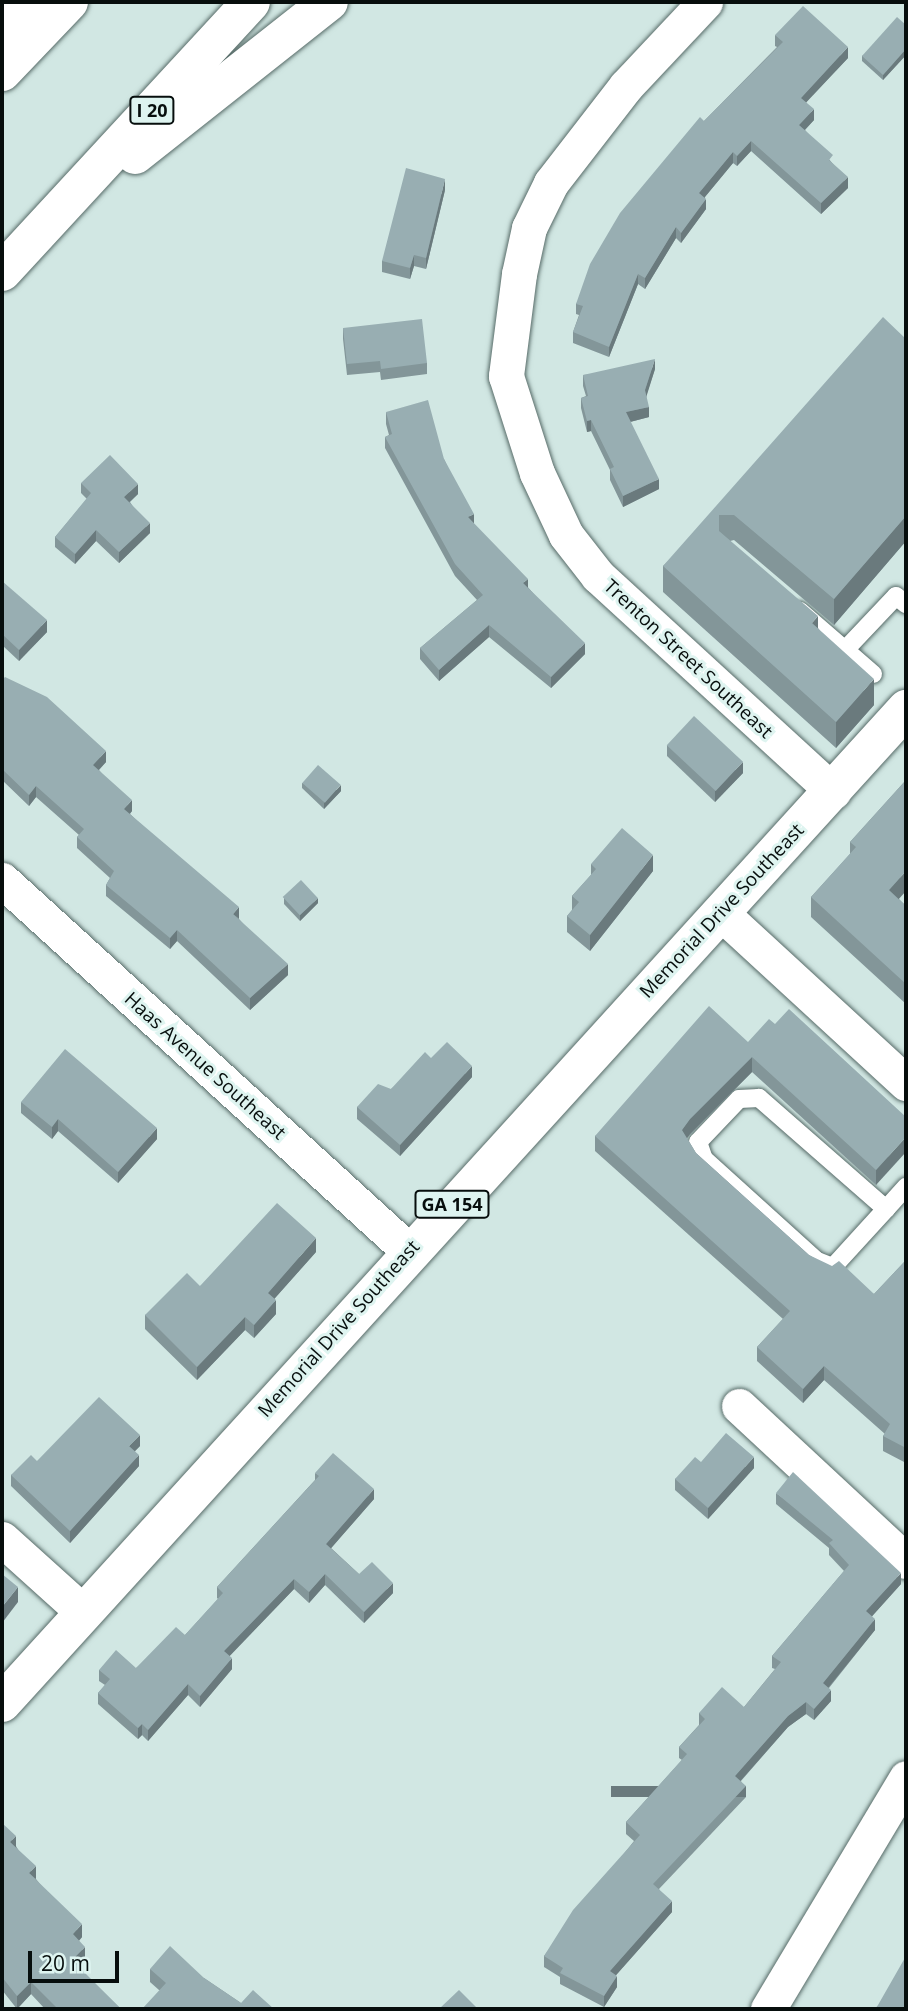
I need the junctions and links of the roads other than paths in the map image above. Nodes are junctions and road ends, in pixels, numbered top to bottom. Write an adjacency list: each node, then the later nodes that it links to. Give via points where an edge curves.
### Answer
1 (29, 2): 6 (main road)
2 (69, 2): 7 (main road)
3 (251, 2): 8 (main road, I 20)
4 (329, 2): 8 (main road)
5 (705, 2): 15 (street, Trenton Street Southeast, via 626,86 551,183 529,228 521,262 508,332 506,376 537,473 566,535 597,576)
6 (2, 36)
7 (2, 72)
8 (52, 218): 9 (main road, I 20)
9 (2, 272)
10 (903, 595): 12 (lane)
11 (786, 599): 12 (lane)
12 (845, 650): 13 (lane)
13 (873, 674)
14 (906, 709): 15 (main road, Memorial Drive Southeast / GA 154)
15 (833, 791): 17 (main road, Memorial Drive Southeast / GA 154)
16 (2, 880): 21 (street, Haas Avenue Southeast)
17 (720, 912): 18 (street); 21 (main road, Memorial Drive Southeast / GA 154)
18 (900, 1065)
19 (906, 1187): 20 (lane)
20 (886, 1209): 20 (lane, via 833,1267 817,1261 704,1159 698,1143 739,1100 759,1098)
21 (409, 1251): 25 (main road, Memorial Drive Southeast / GA 154)
22 (738, 1406): 24 (street)
23 (2, 1539): 25 (street)
24 (906, 1561)
25 (83, 1612): 26 (main road, Memorial Drive Southeast / GA 154)
26 (2, 1703)
27 (906, 1778): 28 (street)
28 (768, 2009)

